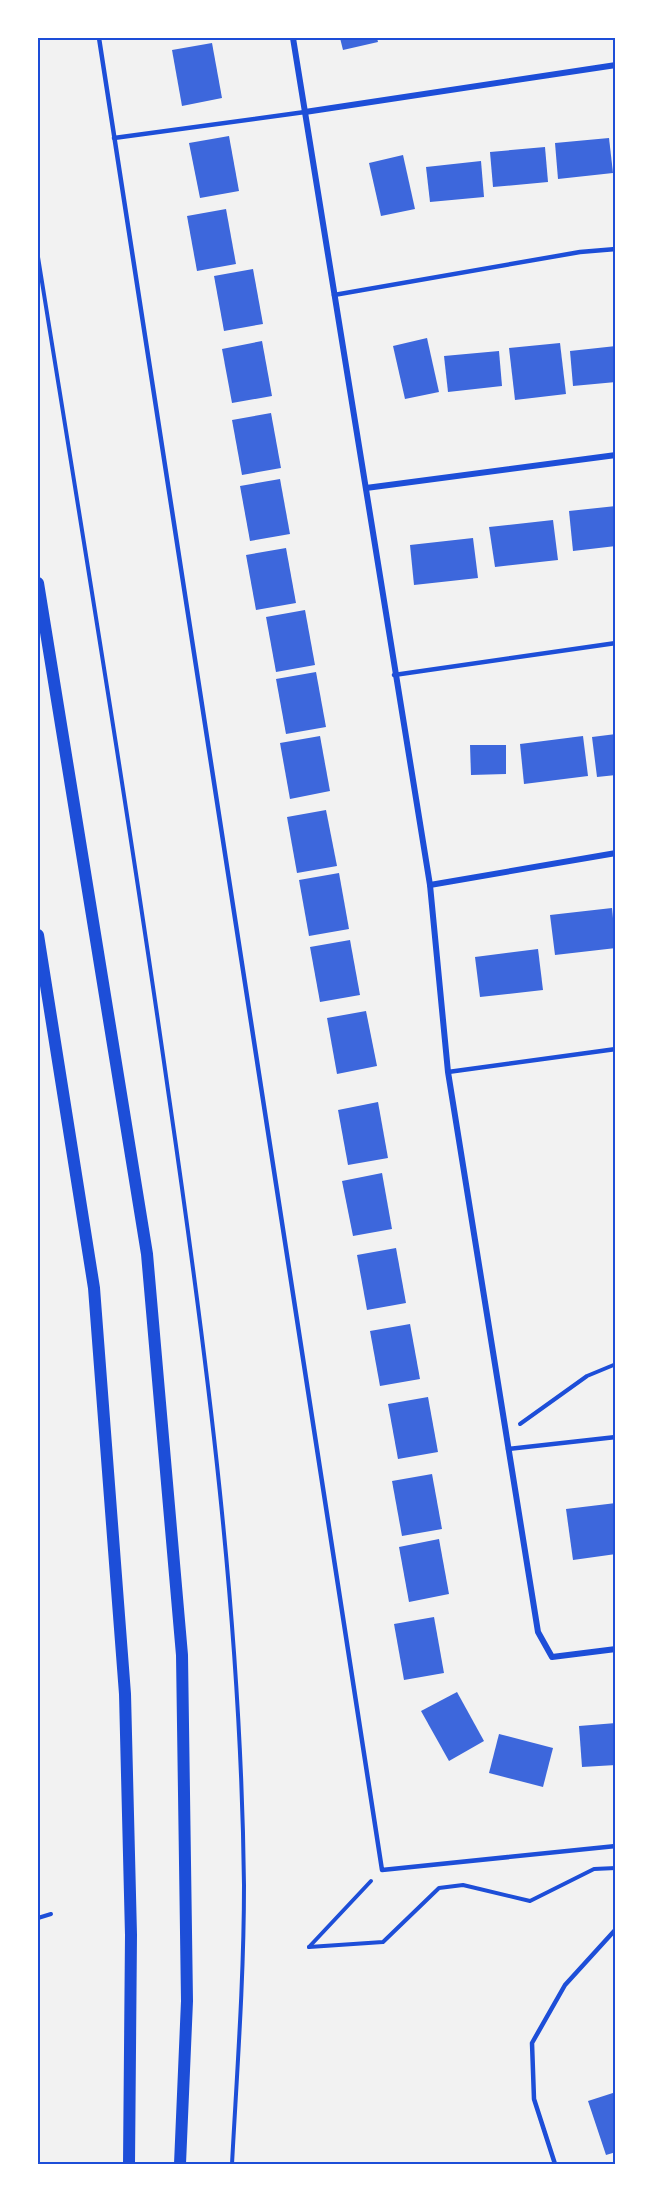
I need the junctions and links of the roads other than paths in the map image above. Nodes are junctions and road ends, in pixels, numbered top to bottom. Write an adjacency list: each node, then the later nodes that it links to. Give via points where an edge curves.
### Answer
1 (99, 38): 5 (lane)
2 (293, 38): 4 (street)
3 (615, 65): 4 (street)
4 (305, 112): 5 (lane); 7 (street)
5 (114, 138): 21 (lane, via 382,1870)
6 (615, 249): 7 (lane)
7 (333, 295): 9 (street)
8 (615, 455): 9 (street)
9 (366, 488): 12 (street)
10 (38, 583): 24 (main road, via 147,1254 182,1655 187,2001)
11 (615, 643): 12 (lane)
12 (394, 675): 14 (street)
13 (615, 853): 14 (street)
14 (430, 885): 17 (street)
15 (38, 935): 23 (main road, via 94,1288 125,1694 131,1935)
16 (615, 1049): 17 (lane)
17 (448, 1072): 19 (street)
18 (615, 1437): 19 (lane)
19 (507, 1449): 20 (street, via 538,1632 552,1657)
20 (615, 1648)
21 (615, 1846)
22 (615, 1929): 25 (lane, via 565,1985 532,2043 534,2099)
23 (129, 2164)
24 (180, 2164)
25 (555, 2164)

